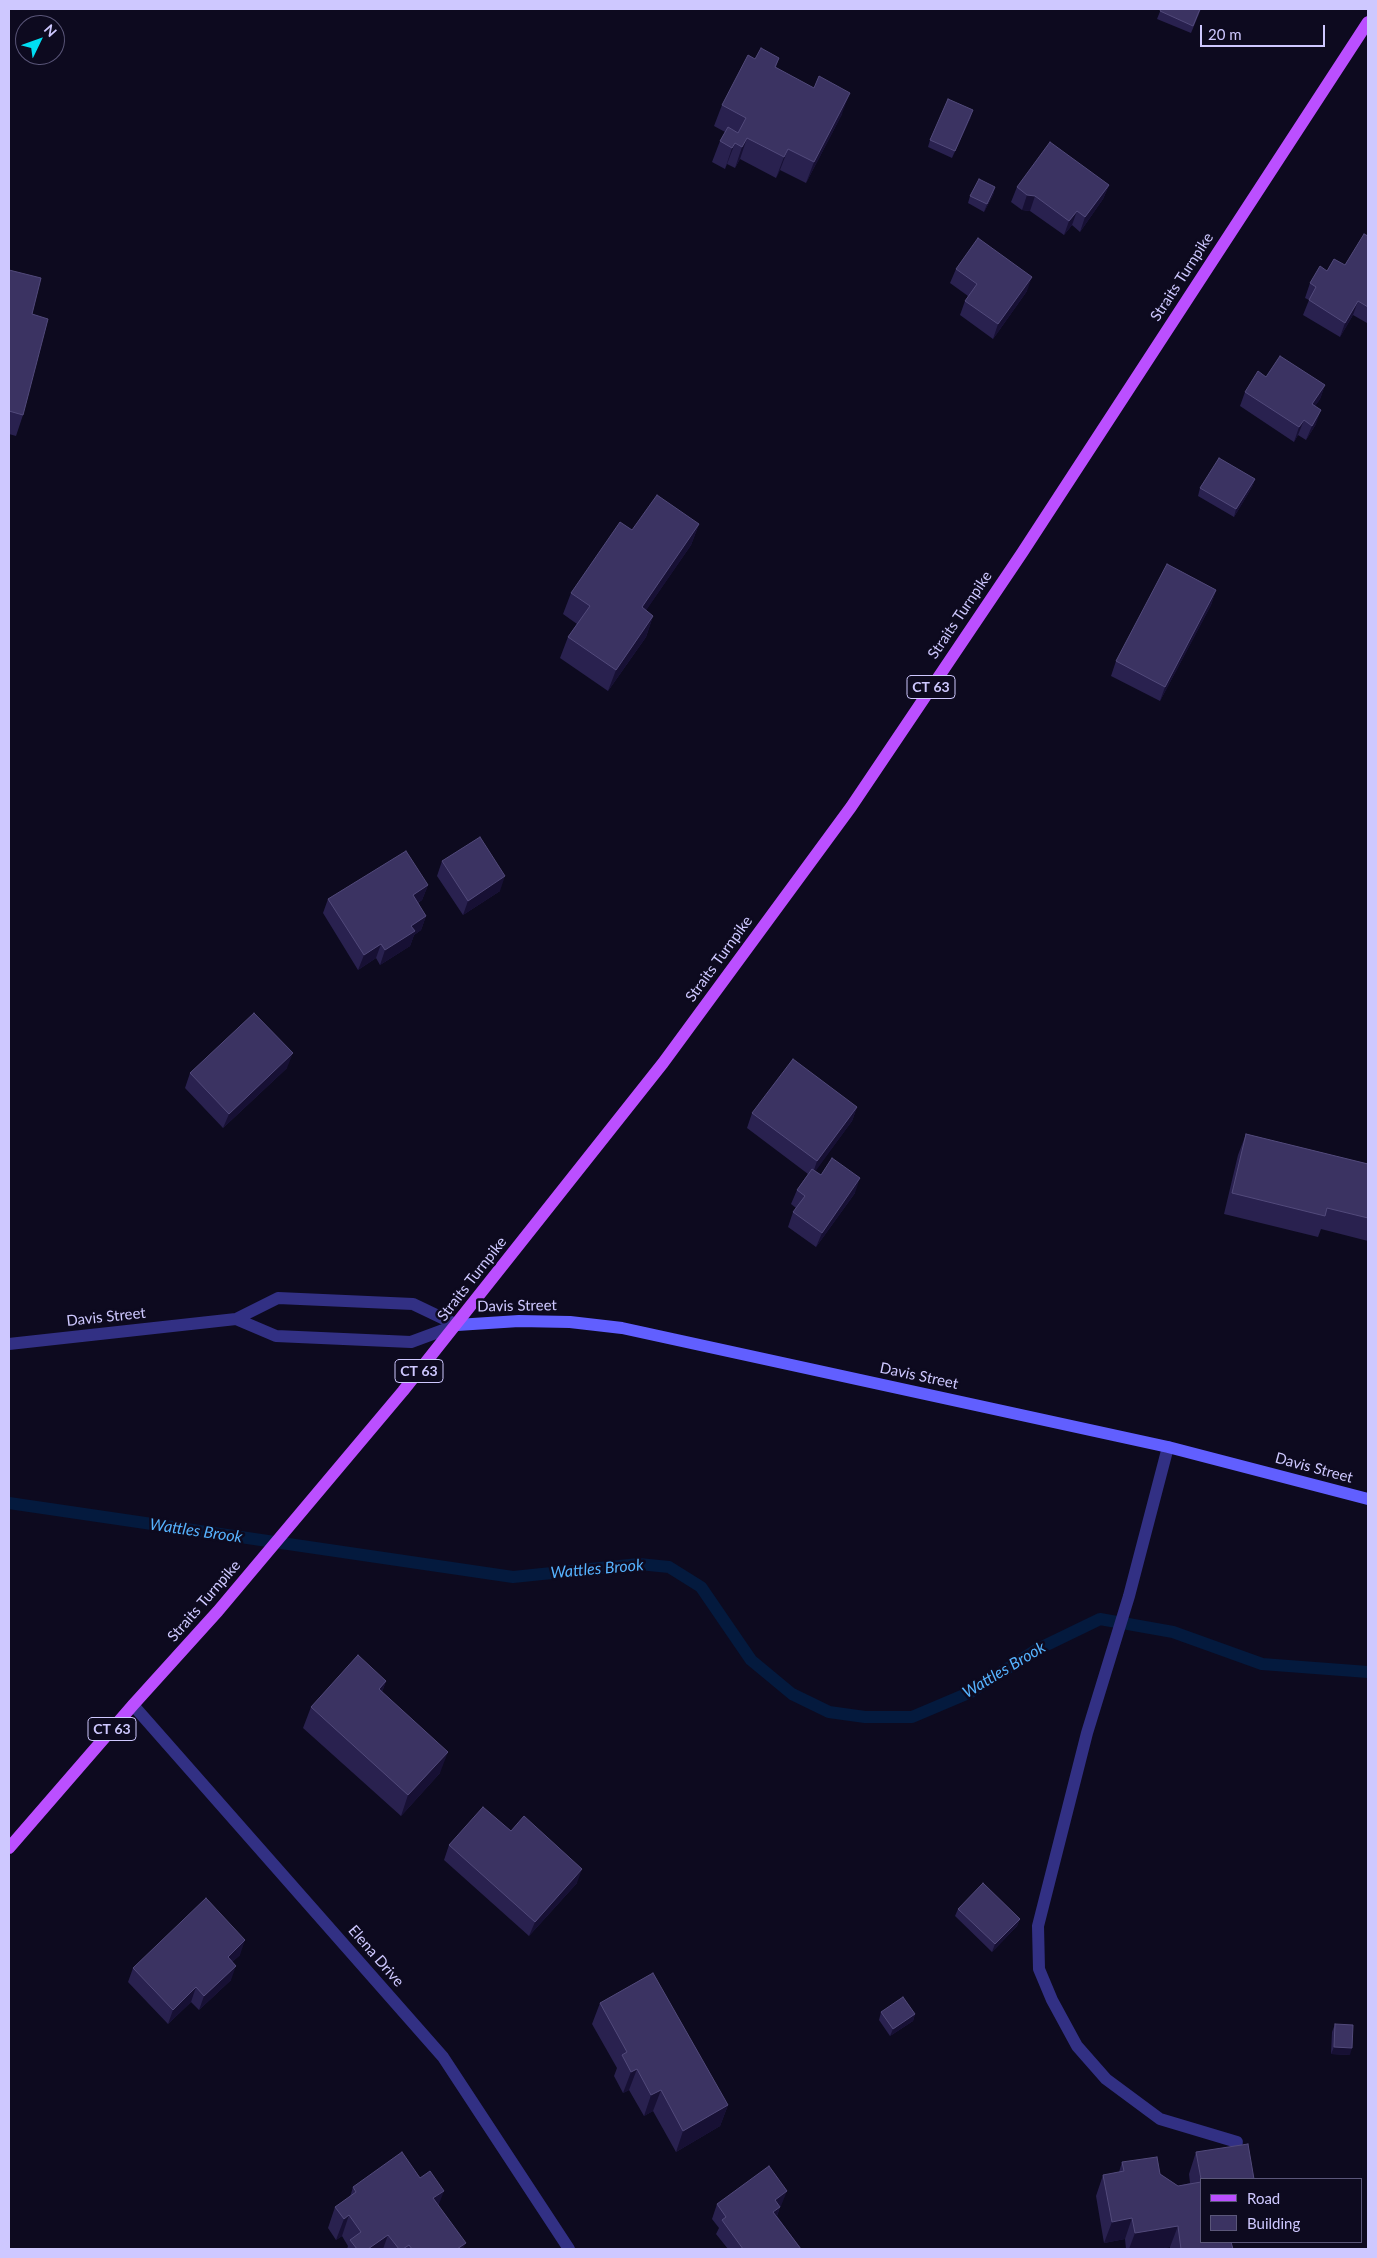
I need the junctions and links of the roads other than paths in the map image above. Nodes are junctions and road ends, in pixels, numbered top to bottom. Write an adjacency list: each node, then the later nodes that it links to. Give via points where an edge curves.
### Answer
1 (1368, 22): 3 (main road, Straits Turnpike / CT 63, via 1022,553 851,807 663,1063)
2 (236, 1319): 3 (street, Davis Street, via 276,1336 411,1342); 3 (street, Davis Street, via 278,1298 413,1304); 4 (street, Davis Street)
3 (457, 1325): 5 (main road, Davis Street, via 553,1321 622,1328); 7 (main road, Straits Turnpike / CT 63, via 218,1612)
4 (9, 1344)
5 (1168, 1447): 6 (main road, Davis Street); 9 (street, via 1130,1596 1087,1733 1038,1926 1039,1969 1077,2046 1106,2079 1160,2119)
6 (1368, 1500)
7 (133, 1705): 8 (main road, Straits Turnpike / CT 63); 10 (street, Elena Drive, via 443,2057)
8 (9, 1848)
9 (1236, 2142)
10 (569, 2249)

